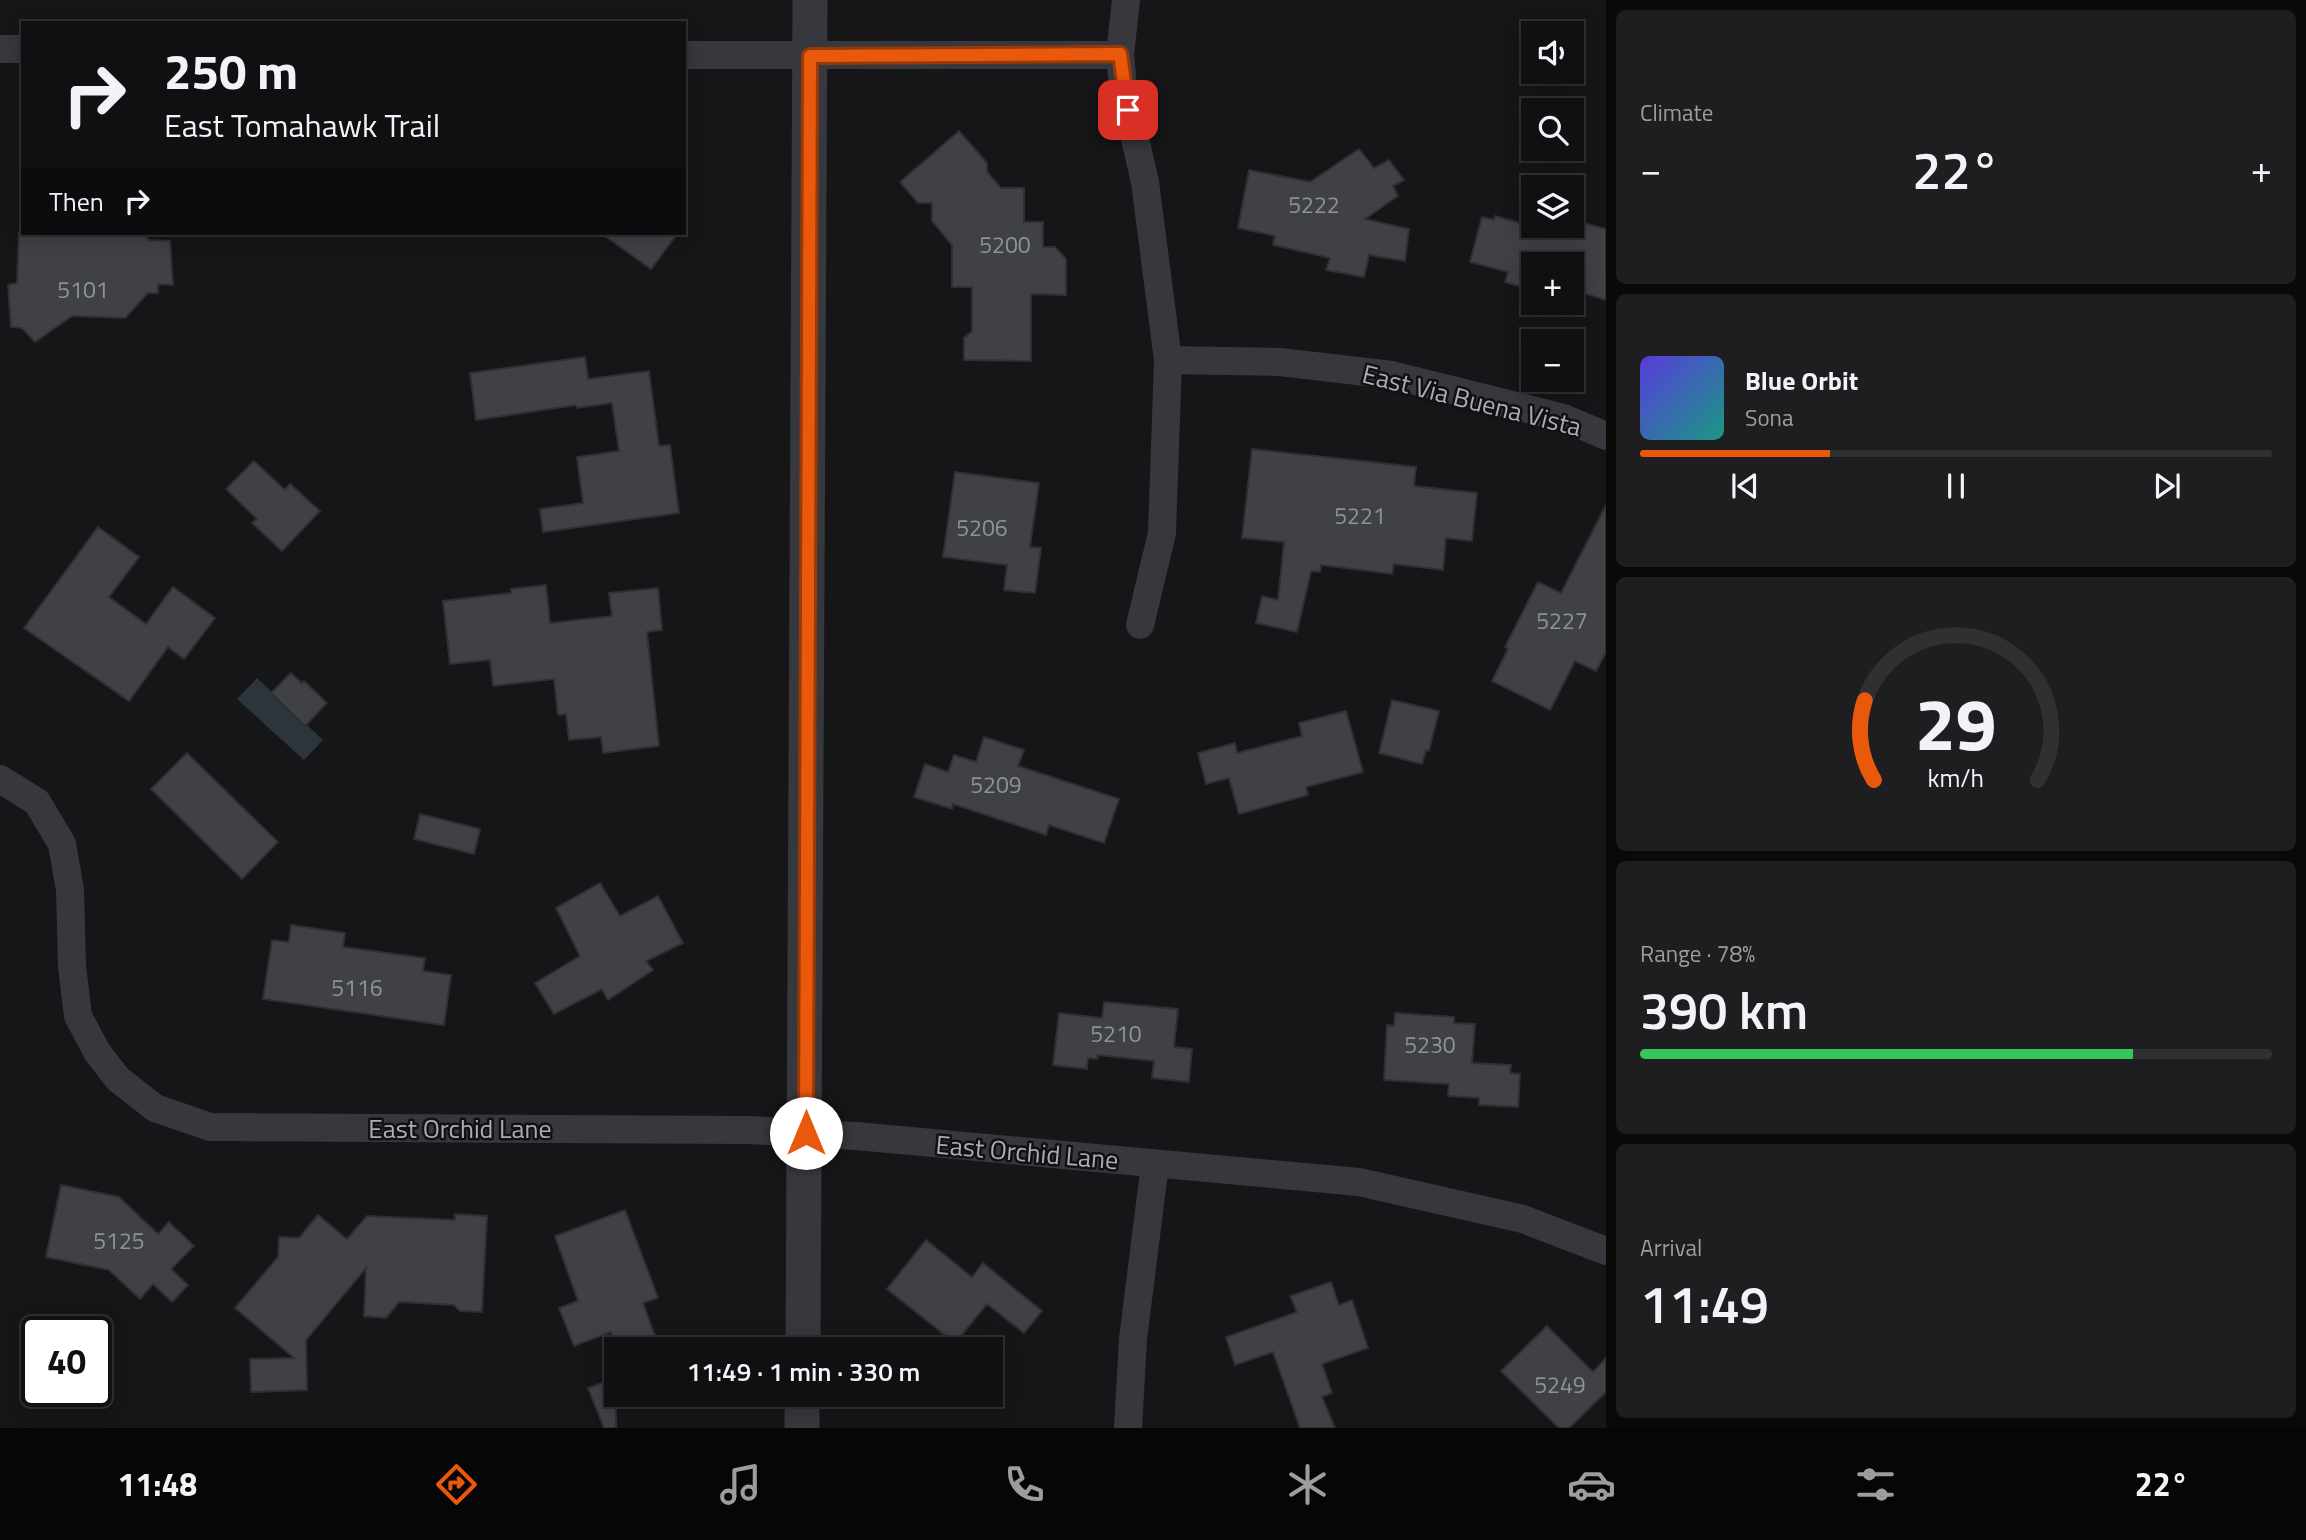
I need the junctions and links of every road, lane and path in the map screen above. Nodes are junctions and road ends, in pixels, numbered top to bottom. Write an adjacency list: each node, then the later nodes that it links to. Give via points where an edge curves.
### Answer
1 (810, 0): 7 (street)
2 (1126, 0): 5 (street)
3 (0, 49): 4 (street)
4 (21, 49)
5 (1120, 54): 7 (street); 8 (street, via 1145,182)
6 (686, 55): 7 (street)
7 (810, 56): 12 (street)
8 (1168, 359): 9 (street, East Via Buena Vista, via 1280,362 1392,375 1564,418); 10 (street, via 1162,533)
9 (1606, 436)
10 (1140, 625)
11 (0, 779): 12 (street, East Orchid Lane, via 37,802 62,844 70,890 78,1016 118,1079 155,1108 210,1127)
12 (806, 1133): 13 (street, East Orchid Lane); 15 (street)
13 (1155, 1164): 14 (street, East Orchid Lane, via 1359,1182 1523,1219); 18 (street, East Orchid Lane, via 1133,1339)
14 (1606, 1251)
15 (803, 1337)
16 (802, 1407): 17 (street)
17 (802, 1428)
18 (1128, 1428)

